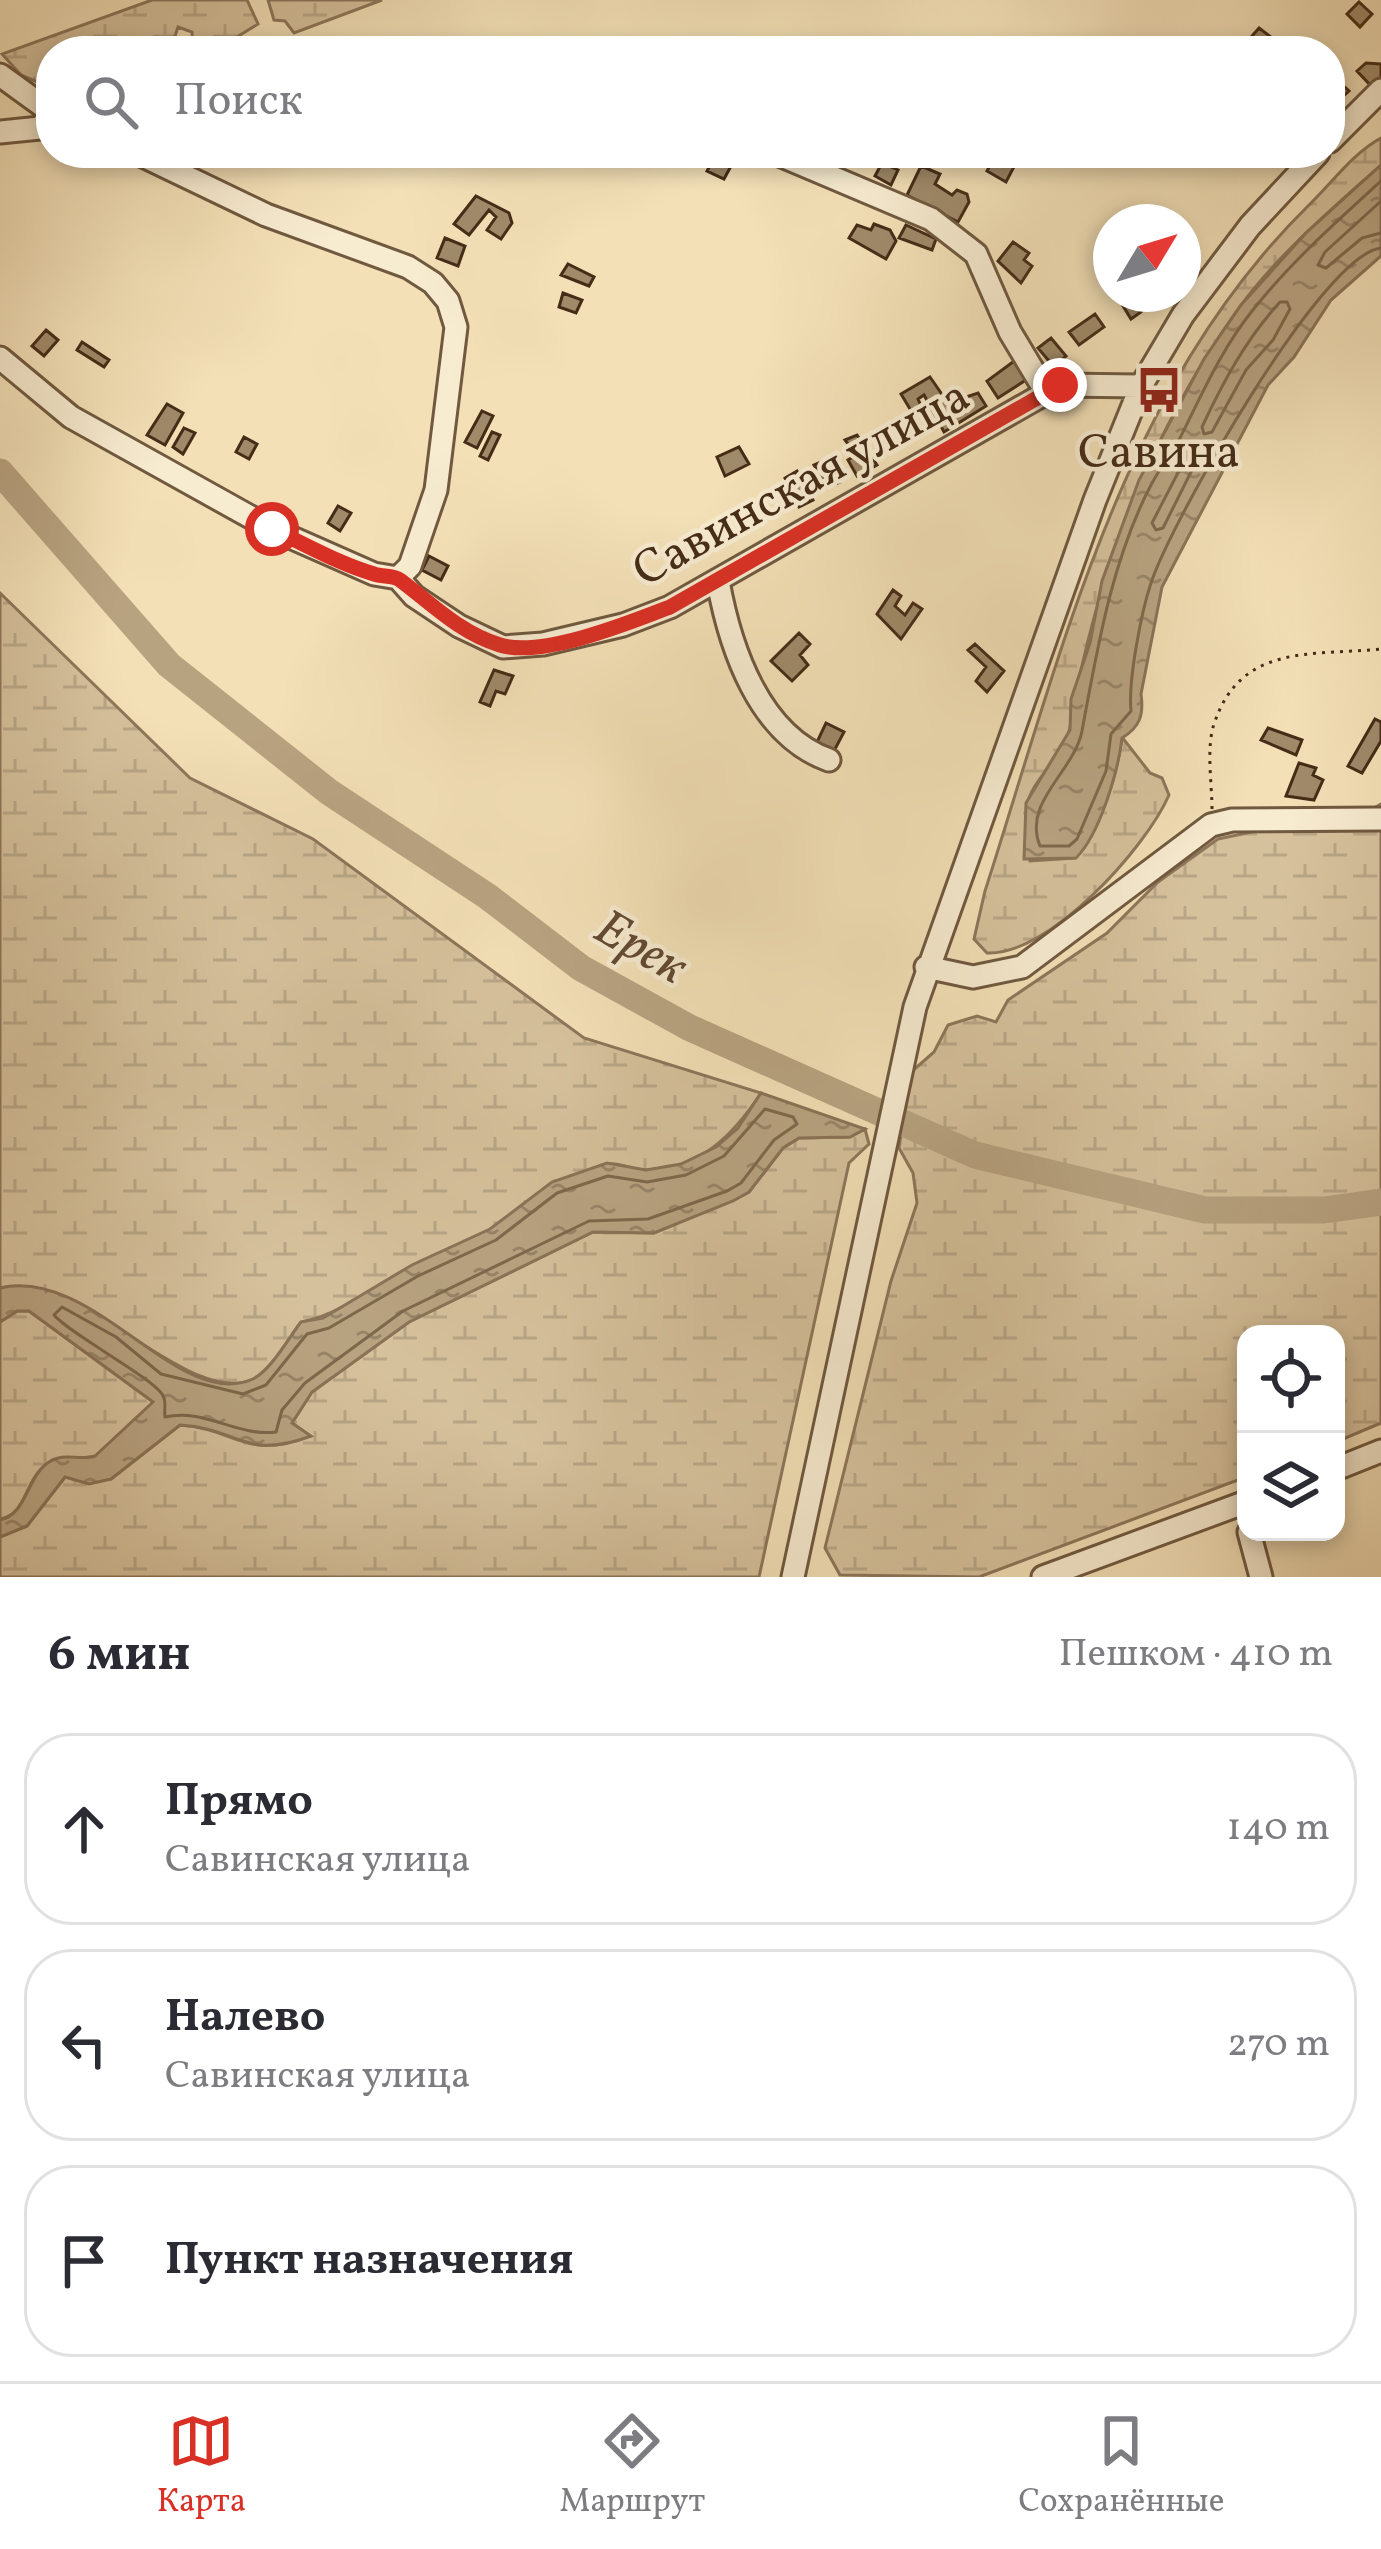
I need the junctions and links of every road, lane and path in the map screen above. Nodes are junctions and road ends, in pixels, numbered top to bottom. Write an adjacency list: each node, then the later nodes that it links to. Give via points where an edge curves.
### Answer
1 (0, 75): 3 (street)
2 (1381, 90): 4 (street)
3 (36, 102)
4 (1345, 126)
5 (36, 128): 6 (street)
6 (0, 132)
7 (168, 168): 13 (street, via 266,215 408,267 448,301 456,327 436,490 410,566)
8 (811, 168): 12 (street, via 932,219 976,254)
9 (1305, 168): 11 (street, via 1214,272)
10 (0, 358): 13 (street, Савинская улица, via 71,417 252,518)
11 (1141, 386): 12 (street, Савинская улица, via 1079,381); 19 (street)
12 (1046, 392): 14 (street, Савинская улица)
13 (398, 578): 14 (street, Савинская улица, via 444,616 503,646 623,626)
14 (718, 581): 16 (street, via 727,632 763,700 804,751)
15 (1381, 650): 18 (path, via 1261,661 1238,679 1213,726)
16 (829, 760)
17 (1381, 820): 18 (street)
18 (1211, 825): 19 (street, via 1022,967 973,977)
19 (926, 967): 24 (street)
20 (1381, 1451): 21 (street)
21 (1345, 1465)
22 (1237, 1505): 25 (street)
23 (1250, 1541): 26 (street)
24 (793, 1577)
25 (1043, 1577)
26 (1261, 1577)

